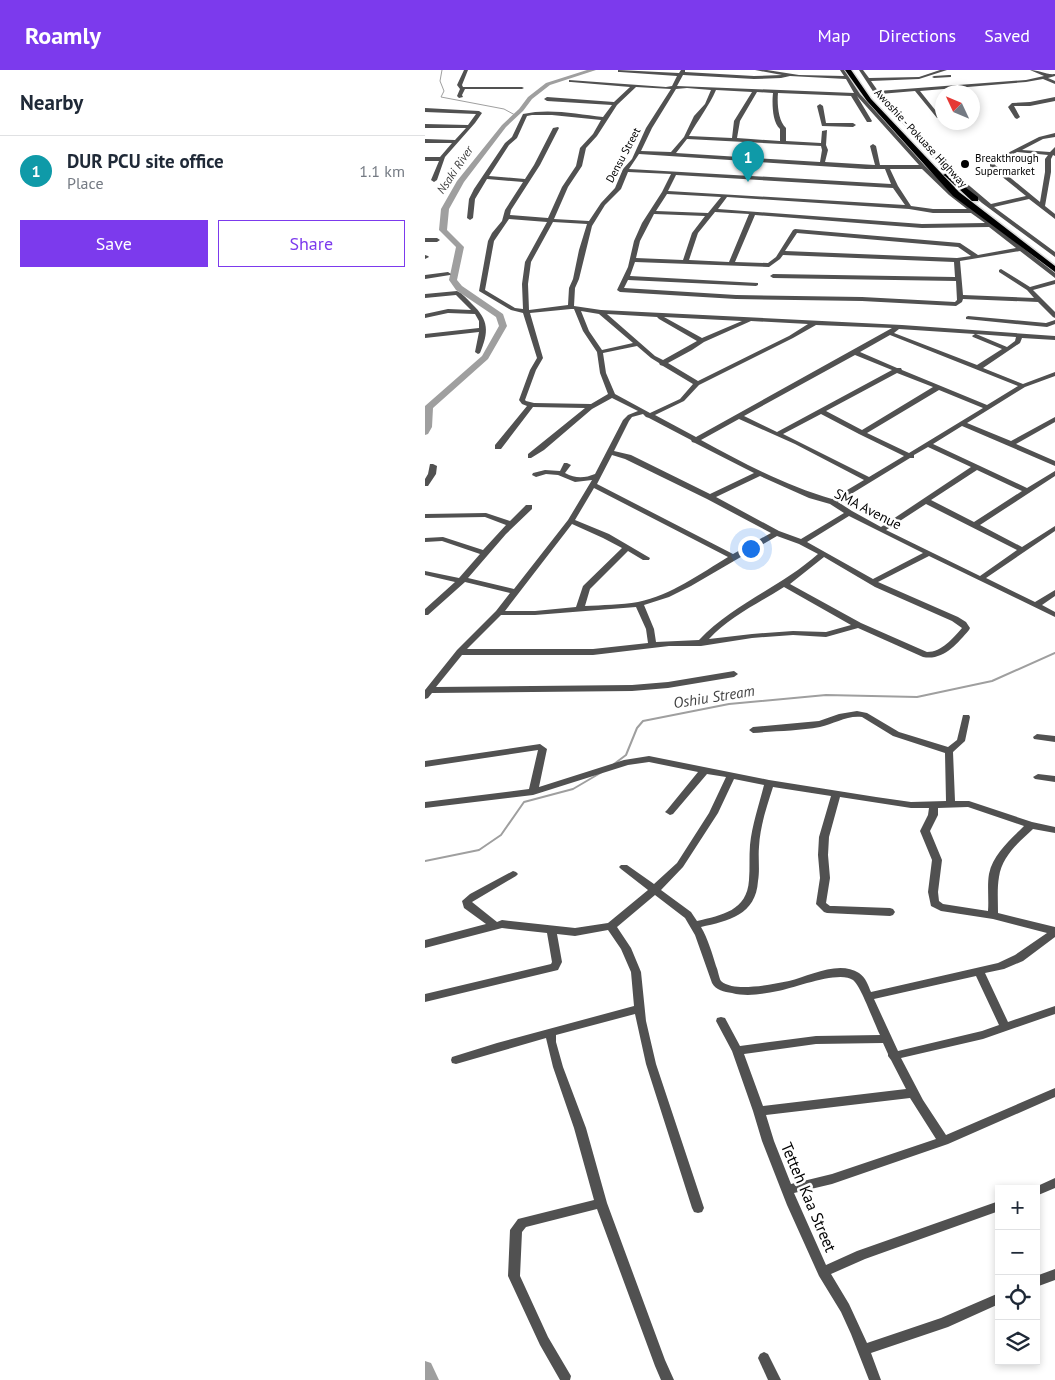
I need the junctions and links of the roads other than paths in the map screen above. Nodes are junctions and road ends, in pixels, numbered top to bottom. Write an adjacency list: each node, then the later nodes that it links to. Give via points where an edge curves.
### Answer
1 (465, 70): 22 (street, via 459,85)
2 (757, 70): 12 (street)
3 (797, 70): 13 (street)
4 (842, 70): 11 (street)
5 (856, 70): 47 (main road, Awoshie - Pokuase Highway, via 875,100)
6 (861, 70): 18 (street)
7 (945, 70): 14 (street)
8 (1033, 70): 16 (street)
9 (620, 71): 10 (street)
10 (681, 73): 17 (street); 24 (street, Densu Street)
11 (848, 74): 13 (street); 31 (street); 48 (main road, Awoshie - Pokuase Highway)
12 (789, 75): 13 (street); 17 (street)
13 (799, 76)
14 (929, 76): 15 (street); 18 (street)
15 (949, 76)
16 (1050, 76): 20 (street); 28 (street)
17 (753, 77): 26 (street)
18 (867, 80): 30 (street)
19 (571, 81): 21 (street)
20 (1055, 84)
21 (634, 86): 24 (street); 35 (street)
22 (463, 88): 23 (street); 32 (street)
23 (522, 88)
24 (674, 88): 25 (street); 58 (street, Densu Street)
25 (714, 89): 26 (street); 50 (street)
26 (746, 91): 27 (street)
27 (755, 91): 29 (street); 51 (street, via 737,121)
28 (917, 91): 30 (street); 38 (street)
29 (776, 92): 31 (street); 54 (street)
30 (876, 93): 78 (street, via 943,166)
31 (855, 95): 41 (street); 64 (street)
32 (461, 97)
33 (1055, 99): 39 (street, via 1012,105)
34 (547, 100): 35 (street)
35 (615, 104): 40 (street)
36 (820, 106): 42 (street, via 824,125)
37 (425, 110): 44 (street, via 478,112 478,118)
38 (935, 114)
39 (1017, 117)
40 (606, 119): 69 (street, via 525,115 514,138); 88 (street, via 583,148 579,166 565,187)
41 (869, 121)
42 (853, 125)
43 (425, 126): 44 (street)
44 (468, 127): 53 (street)
45 (556, 128): 72 (street)
46 (825, 131): 55 (street)
47 (908, 133): 48 (main road); 100 (main road, Awoshie - Pokuase Highway, via 969,195)
48 (900, 134): 102 (main road, Awoshie - Pokuase Highway, via 956,194)
49 (1055, 135): 57 (street)
50 (686, 137): 51 (street); 60 (street)
51 (733, 139): 54 (street)
52 (425, 141): 53 (street)
53 (455, 142): 62 (street)
54 (783, 142): 55 (street)
55 (823, 145): 63 (street)
56 (873, 146): 65 (street)
57 (1017, 150): 59 (street); 76 (street, via 992,163)
58 (638, 152): 60 (street); 67 (street, Densu Street)
59 (1054, 152): 79 (street, via 1048,159)
60 (673, 153): 63 (street)
61 (425, 159): 62 (street)
62 (442, 159): 70 (street)
63 (822, 163): 65 (street)
64 (923, 166): 66 (street); 81 (street)
65 (877, 167): 66 (street)
66 (887, 167): 73 (street)
67 (626, 170): 68 (street); 89 (street, Densu Street, via 618,189)
68 (675, 174): 71 (street); 74 (street)
69 (486, 177): 72 (street); 87 (street, via 472,199)
70 (434, 180)
71 (787, 181): 73 (street); 77 (street)
72 (527, 182): 85 (street, via 509,210)
73 (895, 186): 80 (street)
74 (665, 192): 75 (street); 82 (street)
75 (726, 195): 77 (street); 83 (street)
76 (1030, 197): 78 (street); 79 (street)
77 (779, 198): 80 (street)
78 (991, 206): 95 (street)
79 (1042, 206): 86 (street)
80 (909, 207): 81 (street)
81 (972, 211): 90 (street)
82 (651, 212): 83 (street); 97 (street, via 639,236)
83 (713, 213): 84 (street); 99 (street, via 695,233)
84 (752, 214): 90 (street, via 922,226); 101 (street)
85 (509, 217): 88 (street); 118 (street, via 493,236 482,291 513,309)
86 (1055, 217)
87 (470, 218)
88 (552, 219): 89 (street); 118 (street, via 529,262 525,284)
89 (591, 223): 116 (street, Densu Street, via 572,288)
90 (990, 225): 93 (street)
91 (425, 240): 92 (street)
92 (437, 240)
93 (1021, 250): 96 (street); 106 (street)
94 (781, 253): 96 (street, via 795,231 960,245); 98 (street); 101 (street, via 775,262 769,264)
95 (1055, 255)
96 (977, 257): 98 (street)
97 (633, 260): 99 (street); 108 (street)
98 (957, 260): 109 (street)
99 (686, 261): 101 (street)
100 (1055, 261)
101 (732, 262)
102 (1055, 270)
103 (1001, 271): 112 (street)
104 (448, 274): 107 (street)
105 (773, 276): 109 (street)
106 (1055, 276)
107 (425, 277)
108 (625, 278): 111 (street); 114 (street, via 620,290 938,304 957,304)
109 (959, 279): 114 (street)
110 (1055, 282): 112 (street)
111 (756, 284)
112 (1029, 289): 115 (street)
113 (425, 296): 117 (street, via 457,293)
114 (960, 297): 115 (street)
115 (1040, 300): 122 (street)
116 (574, 308): 118 (street); 119 (street); 138 (street)
117 (477, 312): 121 (street, via 448,311); 128 (street, via 483,321)
118 (526, 312): 148 (street, via 541,358 522,400)
119 (601, 312): 120 (street); 135 (street)
120 (660, 315): 124 (street); 134 (street)
121 (425, 316)
122 (1055, 316)
123 (968, 318): 126 (street, via 1047,325)
124 (751, 319): 125 (street); 134 (street)
125 (815, 322): 127 (street); 144 (street)
126 (1055, 322)
127 (897, 327): 129 (street); 130 (street)
128 (483, 330): 131 (street); 137 (street)
129 (966, 332): 133 (street); 136 (street)
130 (890, 333): 139 (street); 141 (street)
131 (425, 336)
132 (1055, 338): 133 (street)
133 (1019, 339): 136 (street)
134 (701, 341): 140 (street, via 668,358)
135 (638, 344): 138 (street); 140 (street)
136 (1007, 349): 141 (street)
137 (478, 352)
138 (600, 352): 147 (street, via 603,373)
139 (853, 352): 142 (street); 153 (street)
140 (663, 364): 144 (street)
141 (978, 368): 145 (street)
142 (899, 369): 146 (street); 151 (street)
143 (1055, 374): 145 (street)
144 (697, 384): 152 (street, via 682,400)
145 (1023, 386): 150 (street)
146 (939, 387): 150 (street); 156 (street)
147 (612, 395): 149 (street); 152 (street)
148 (531, 405): 149 (street); 161 (street)
149 (591, 406): 163 (street)
150 (989, 408): 155 (street)
151 (821, 411): 156 (street); 157 (street)
152 (646, 414): 158 (street, SMA Avenue); 162 (street, via 630,416 626,420)
153 (737, 416): 157 (street); 158 (street)
154 (1055, 420): 159 (street)
155 (962, 424): 159 (street); 160 (street)
156 (861, 433): 164 (street)
157 (778, 434): 174 (street)
158 (694, 441): 170 (street, SMA Avenue)
159 (1011, 444): 165 (street)
160 (929, 445): 164 (street); 168 (street)
161 (498, 447)
162 (611, 452): 172 (street); 178 (street)
163 (531, 456)
164 (911, 456): 174 (street)
165 (1055, 464)
166 (567, 465): 169 (street)
167 (433, 466): 175 (street)
168 (975, 467): 177 (street); 179 (street)
169 (561, 473): 172 (street, via 582,481); 173 (street)
170 (759, 473): 178 (street); 180 (street, SMA Avenue)
171 (1055, 473): 177 (street)
172 (599, 474): 176 (street)
173 (536, 475)
174 (869, 480): 180 (street)
175 (425, 484)
176 (593, 485): 184 (street); 197 (street)
177 (1027, 490): 186 (street)
178 (711, 496): 189 (street)
179 (926, 500): 186 (street); 188 (street)
180 (833, 502): 182 (street, SMA Avenue)
181 (529, 507): 185 (street)
182 (849, 514): 188 (street, SMA Avenue); 191 (street)
183 (425, 516): 185 (street, via 485,515)
184 (571, 521): 192 (street); 204 (street)
185 (510, 524): 194 (street)
186 (975, 525): 193 (street)
187 (1055, 528): 193 (street)
188 (881, 530): 195 (street, SMA Avenue)
189 (776, 533): 191 (street); 197 (street)
190 (425, 540): 194 (street, via 443,539)
191 (802, 542): 196 (street)
192 (627, 548): 198 (street); 208 (street, via 586,588)
193 (1022, 550): 200 (street)
194 (484, 553): 201 (street)
195 (930, 553): 200 (street, SMA Avenue); 202 (street)
196 (823, 554): 202 (street); 203 (street)
197 (733, 557): 206 (street, via 686,587)
198 (646, 558)
199 (425, 574): 201 (street)
200 (982, 578): 207 (street, SMA Avenue)
201 (461, 580): 204 (street); 209 (street)
202 (872, 582): 212 (street, via 955,619 966,628 955,641 933,656)
203 (784, 584): 212 (street); 213 (street, via 713,629)
204 (516, 592): 210 (street)
205 (1055, 592): 207 (street)
206 (639, 604): 208 (street); 214 (street, via 650,629)
207 (1037, 605): 211 (street, SMA Avenue)
208 (580, 608): 210 (street)
209 (425, 613)
210 (499, 613): 215 (street)
211 (1055, 615)
212 (858, 625): 213 (street, via 827,634 777,634)
213 (701, 642): 214 (street)
214 (652, 645): 215 (street, via 593,652)
215 (460, 652): 217 (street)
216 (734, 674): 217 (street, via 646,687)
217 (428, 693)
218 (966, 717): 222 (street, via 961,741)
219 (753, 730): 222 (street, via 820,724 857,714 896,734)
220 (1037, 737): 221 (street)
221 (1055, 739)
222 (949, 751): 231 (street)
223 (425, 764): 229 (street, via 540,747 543,749)
224 (705, 770): 225 (street); 229 (street, via 649,759 614,766); 234 (street)
225 (731, 776): 228 (street); 239 (street, via 713,813 680,865)
226 (1038, 778): 227 (street)
227 (1055, 779)
228 (769, 783): 230 (street); 243 (street, via 758,824 752,892 747,902 726,916)
229 (533, 792): 232 (street)
230 (836, 794): 233 (street); 240 (street, via 824,837 825,878 821,904 834,910)
231 (951, 804): 233 (street); 235 (street, via 978,806)
232 (425, 805)
233 (934, 806): 241 (street, via 925,831 937,861 934,903 941,907)
234 (670, 812)
235 (1031, 825): 236 (street); 241 (street, via 995,869)
236 (1055, 830)
237 (624, 866): 239 (street)
238 (513, 874): 242 (street, via 467,901 467,905)
239 (654, 891): 243 (street, via 688,915); 244 (street)
240 (890, 912)
241 (993, 915): 246 (street)
242 (495, 925): 245 (street); 247 (street)
243 (695, 925): 249 (street, via 717,983 724,990 765,990 848,972 861,981)
244 (611, 926): 245 (street, via 589,932); 251 (street, via 626,948 636,972)
245 (552, 931): 250 (street, via 557,962 554,967)
246 (1055, 931): 248 (street, via 1019,958)
247 (425, 944)
248 (979, 972): 249 (street); 254 (street)
249 (868, 997): 256 (street)
250 (425, 998)
251 (639, 1010): 255 (street); 269 (street, via 651,1064)
252 (1055, 1010): 254 (street)
253 (721, 1021): 257 (street)
254 (1006, 1028): 258 (street)
255 (551, 1034): 259 (street); 267 (street, via 558,1067 580,1128)
256 (885, 1039): 257 (street, via 816,1040); 258 (street)
257 (737, 1051): 262 (street, Tetteh Kaa Street)
258 (893, 1056): 261 (street)
259 (456, 1060)
260 (1055, 1092): 263 (street)
261 (913, 1093): 262 (street); 263 (street)
262 (759, 1111): 266 (street, Tetteh Kaa Street)
263 (943, 1141): 266 (street, via 832,1179)
264 (1055, 1183): 265 (street)
265 (1040, 1189)
266 (788, 1190): 270 (street, Tetteh Kaa Street)
267 (601, 1203): 276 (street, via 522,1223 516,1230 515,1276 544,1341); 277 (street)
268 (995, 1207): 270 (street, via 861,1255)
269 (698, 1208)
270 (823, 1272): 274 (street, Tetteh Kaa Street, via 845,1308)
271 (1055, 1274): 272 (street)
272 (1040, 1280)
273 (995, 1300): 274 (street, via 944,1323)
274 (864, 1350): 279 (street)
275 (764, 1358): 278 (street)
276 (565, 1376)
277 (668, 1380)
278 (775, 1380)
279 (875, 1380)

